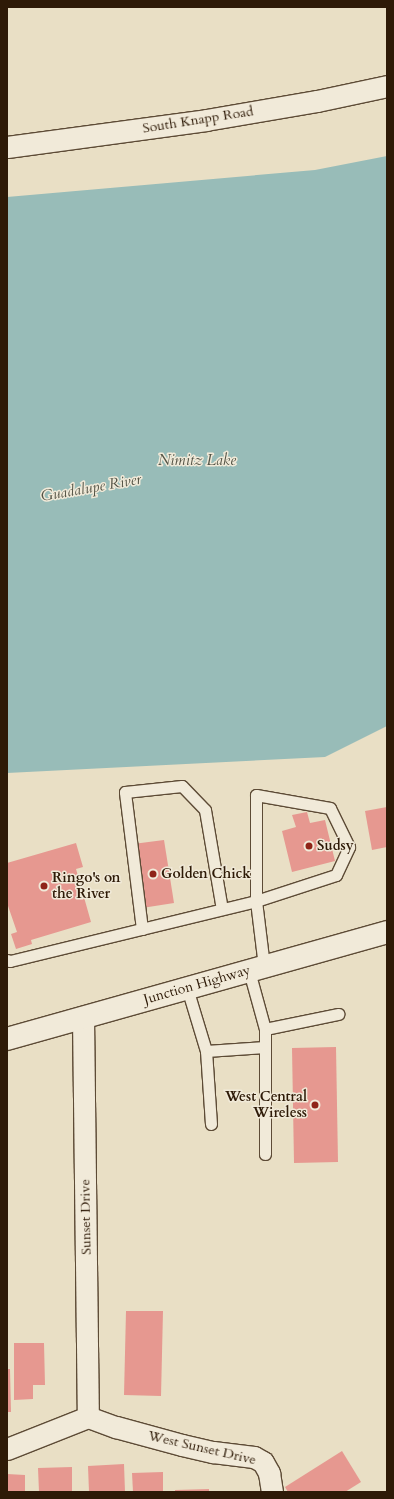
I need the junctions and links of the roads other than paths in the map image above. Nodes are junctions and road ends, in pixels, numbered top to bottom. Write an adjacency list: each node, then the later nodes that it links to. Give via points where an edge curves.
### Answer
1 (387, 86): 2 (street, South Knapp Road, via 194,122)
2 (7, 146)
3 (256, 901): 3 (lane, via 256,795 330,808 349,847 336,875); 4 (lane); 8 (lane)
4 (222, 910): 5 (lane); 5 (lane, via 206,810 182,786 125,792)
5 (142, 929): 7 (lane)
6 (386, 936): 8 (main road, Junction Highway)
7 (7, 960)
8 (256, 968): 9 (main road, Junction Highway); 12 (lane)
9 (187, 988): 11 (main road, Junction Highway); 15 (lane)
10 (338, 1014): 12 (lane)
11 (83, 1017): 13 (main road, Junction Highway); 18 (street, Sunset Drive)
12 (265, 1029): 14 (lane)
13 (7, 1039)
14 (266, 1047): 15 (lane); 17 (lane)
15 (206, 1051): 16 (lane)
16 (210, 1124)
17 (265, 1154)
18 (88, 1417): 19 (street); 20 (street, West Sunset Drive, via 182,1445 254,1457 263,1462 269,1473)
19 (7, 1449)
20 (272, 1492)

